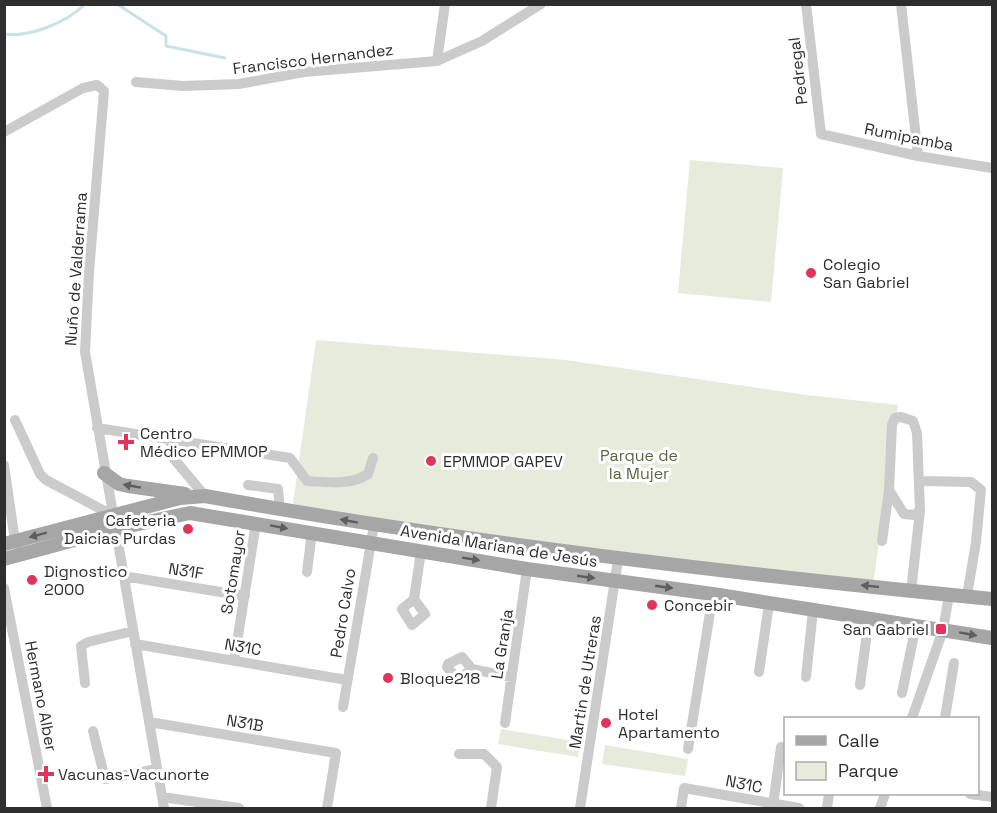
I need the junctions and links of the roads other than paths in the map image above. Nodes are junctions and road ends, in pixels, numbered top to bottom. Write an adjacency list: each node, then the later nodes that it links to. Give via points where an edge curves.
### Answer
1 (445, 4): 5 (street)
2 (541, 4): 5 (street, Francisco Hernandez, via 482,41)
3 (806, 4): 8 (street, Pedregal)
4 (901, 4): 9 (street)
5 (438, 61): 6 (street, Francisco Hernandez, via 304,72 239,84 183,86)
6 (136, 82)
7 (4, 132): 12 (street, Nuño de Valderrama, via 83,88 97,85 104,91 85,345)
8 (821, 134): 9 (street, Rumipamba)
9 (918, 156): 10 (street, Rumipamba)
10 (993, 168)
11 (15, 420): 23 (street, via 46,480)
12 (97, 428): 13 (street); 16 (street, Nuño de Valderrama)
13 (170, 439): 14 (street, via 290,458 307,481 336,483 360,479 368,474); 20 (street, via 174,459)
14 (373, 458)
15 (4, 465): 31 (street)
16 (104, 473): 20 (main road, one-way to 16, via 119,484); 23 (street, Nuño de Valderrama)
17 (921, 481): 19 (street, via 916,425 898,416 892,425); 22 (street); 45 (street, via 971,482 981,490)
18 (248, 485): 21 (street, via 278,489)
19 (889, 490): 22 (street, via 904,514 914,516); 29 (street)
20 (205, 496): 21 (main road, Avenida Mariana de Jesús); 23 (main road, Avenida Mariana de Jesús, via 180,498)
21 (280, 509): 25 (main road, Avenida Mariana de Jesús, one-way to 21)
22 (920, 511): 41 (street)
23 (112, 515): 26 (street, Nuño de Valderrama); 31 (main road, Avenida Mariana de Jesús, one-way to 31)
24 (256, 523): 26 (main road, Avenida Mariana de Jesús, via 190,513); 27 (main road, Avenida Mariana de Jesús, one-way to 27); 44 (street, Sotomayor)
25 (374, 525): 28 (main road, Avenida Mariana de Jesús); 30 (street, Pedro Calvo)
26 (115, 529): 33 (main road, Avenida Mariana de Jesús); 38 (street, Nuño de Valderrama)
27 (312, 532): 30 (main road, Avenida Mariana de Jesús); 37 (street)
28 (414, 532): 32 (main road); 35 (main road, Avenida Mariana de Jesús)
29 (882, 541)
30 (370, 542): 32 (main road, Avenida Mariana de Jesús); 62 (street, Pedro Calvo)
31 (10, 543): 33 (street)
32 (416, 550): 36 (main road, Avenida Mariana de Jesús, one-way to 36); 46 (street)
33 (24, 554): 34 (main road, Avenida Mariana de Jesús)
34 (4, 559)
35 (618, 560): 39 (street, Martin de Utreras); 41 (main road, Avenida Mariana de Jesús, one-way to 35)
36 (527, 569): 39 (main road, Avenida Mariana de Jesús, one-way to 39); 60 (street, La Granja)
37 (307, 572)
38 (123, 576): 44 (street, N31F); 53 (street, Nuño de Valderrama)
39 (615, 581): 42 (main road, Avenida Mariana de Jesús, one-way to 42); 84 (street, Martin de Utreras)
40 (4, 588): 80 (street, Hermano Alber)
41 (911, 591): 43 (main road, Avenida Mariana de Jesús)
42 (713, 594): 48 (main road, Avenida Mariana de Jesús); 73 (street)
43 (949, 595): 45 (main road, Avenida Mariana de Jesús); 52 (street)
44 (245, 596): 56 (street, Sotomayor)
45 (967, 596): 47 (main road, Avenida Mariana de Jesús)
46 (414, 598)
47 (993, 599)
48 (769, 604): 49 (main road, Avenida Mariana de Jesús); 59 (street)
49 (813, 610): 50 (main road, Avenida Mariana de Jesús); 61 (street)
50 (869, 618): 51 (main road, Avenida Mariana de Jesús); 64 (street)
51 (916, 625): 52 (main road, Avenida Mariana de Jesús); 65 (street)
52 (943, 630): 54 (main road, Avenida Mariana de Jesús, one-way to 54); 67 (street)
53 (133, 631): 55 (street, Nuño de Valderrama); 63 (street, via 81,646)
54 (993, 638)
55 (135, 644): 56 (street, N31C); 69 (street, Nuño de Valderrama)
56 (234, 661): 62 (street, N31C)
57 (954, 663): 68 (street)
58 (472, 669): 60 (street)
59 (759, 672)
60 (512, 677): 70 (street, La Granja)
61 (806, 677)
62 (347, 680): 66 (street, Pedro Calvo)
63 (85, 683)
64 (860, 685)
65 (902, 693)
66 (344, 707)
67 (912, 717)
68 (945, 717)
69 (149, 722): 75 (street, Nuño de Valderrama); 82 (street, N31B, via 336,753)
70 (505, 723)
71 (93, 730): 75 (street, via 105,779)
72 (781, 747): 79 (street)
73 (688, 749)
74 (459, 754): 83 (street, via 484,754 497,767)
75 (158, 769): 78 (street, Nuño de Valderrama)
76 (978, 795): 77 (street)
77 (993, 797)
78 (163, 803): 81 (street)
79 (773, 805): 85 (street, N31C, via 684,788); 86 (street, N31C)
80 (47, 808)
81 (238, 808)
82 (327, 808)
83 (491, 808)
84 (580, 808)
85 (681, 808)
86 (799, 808)

